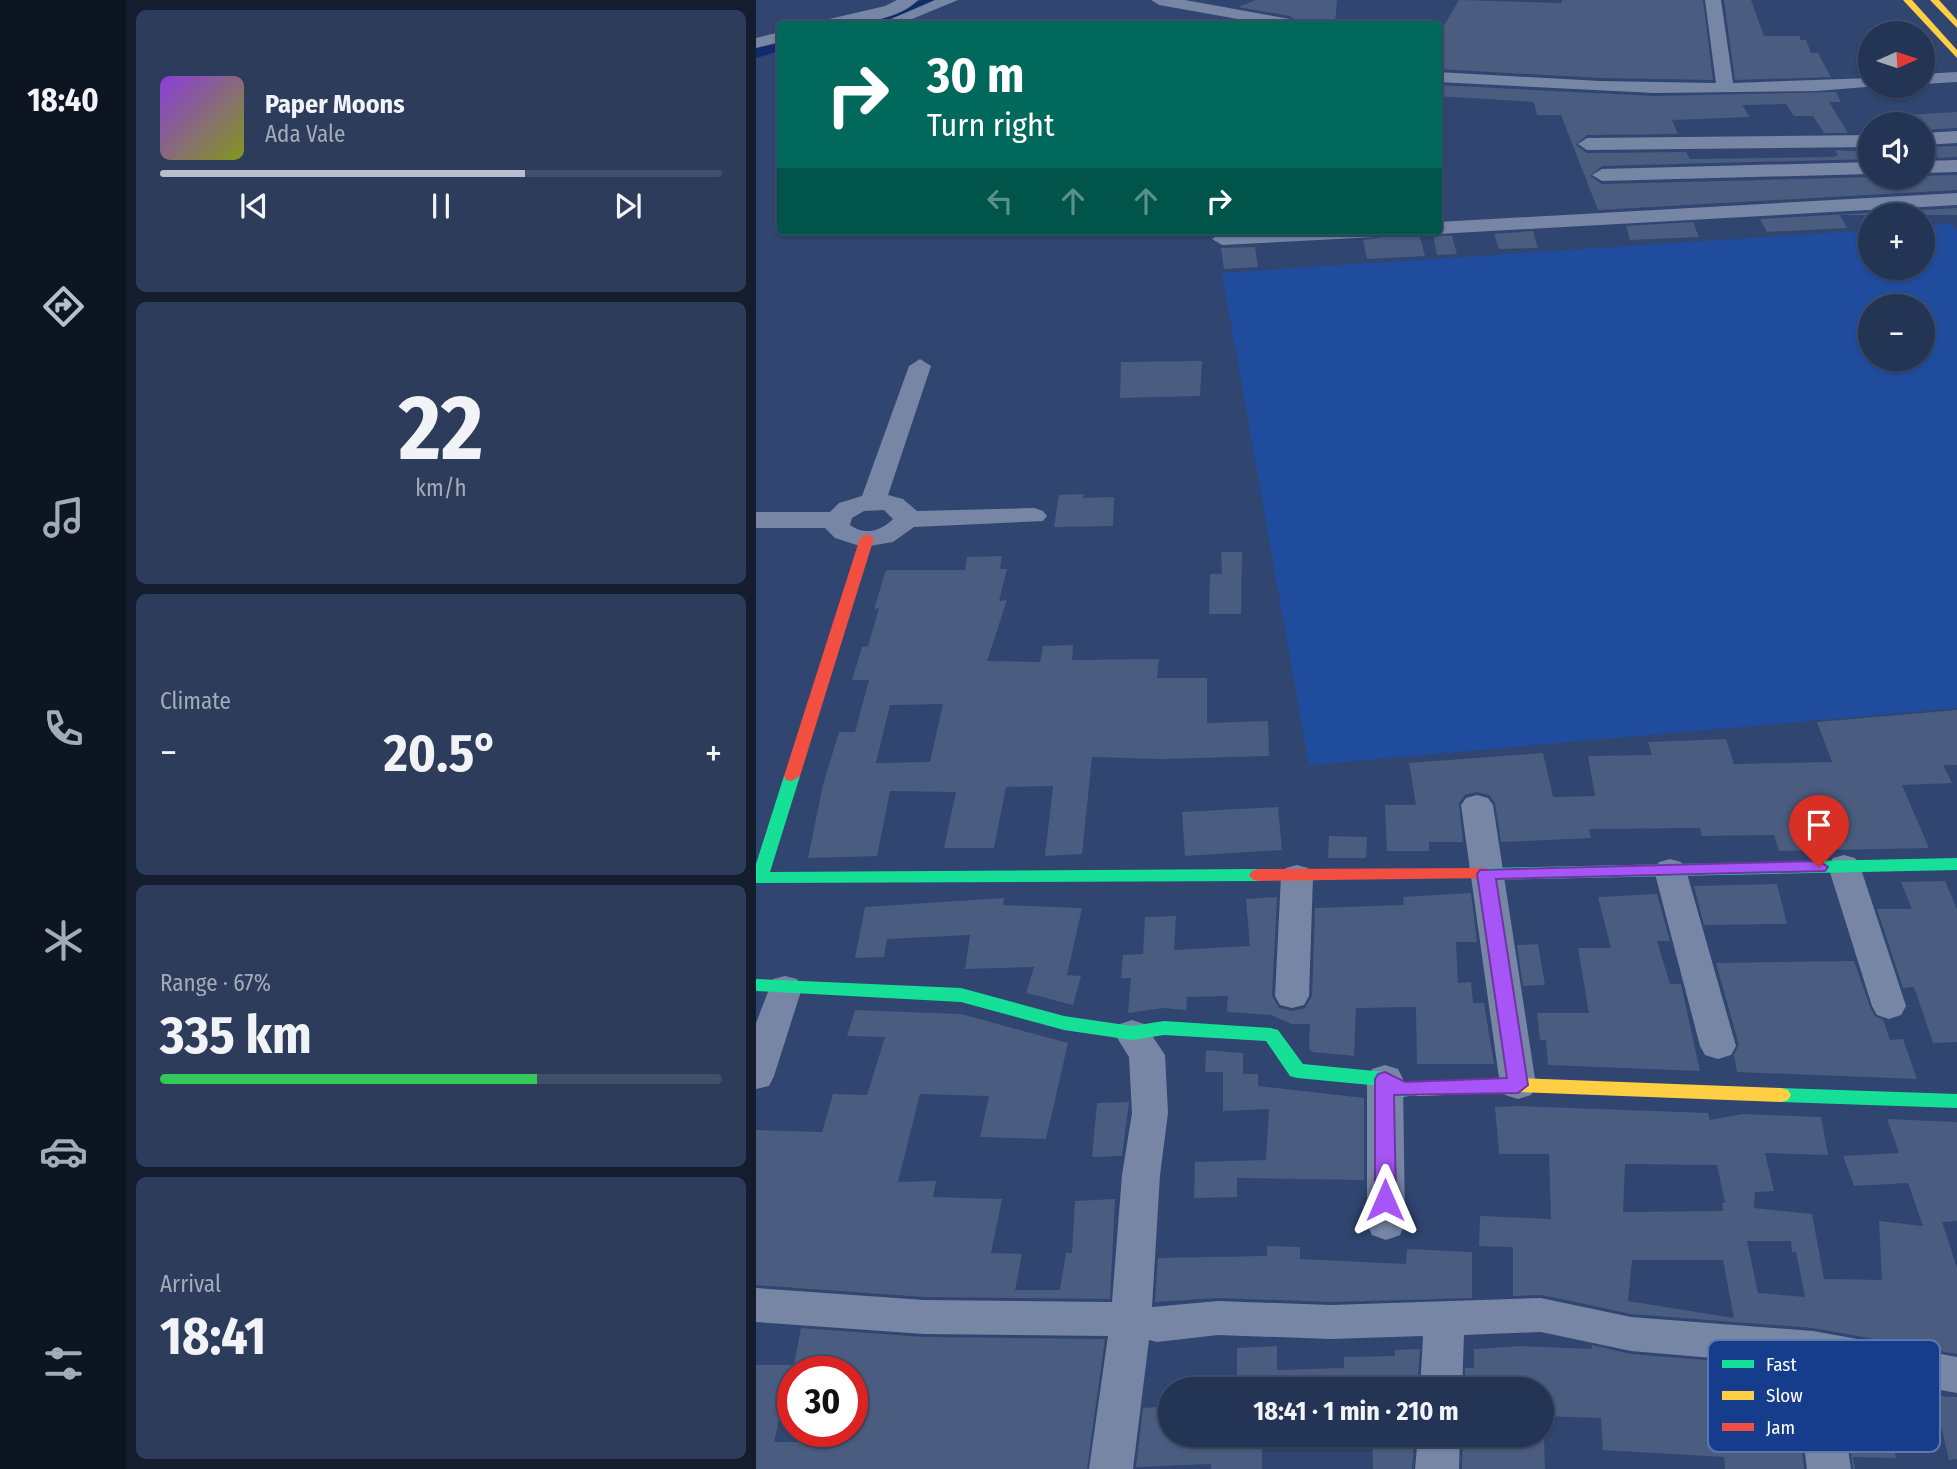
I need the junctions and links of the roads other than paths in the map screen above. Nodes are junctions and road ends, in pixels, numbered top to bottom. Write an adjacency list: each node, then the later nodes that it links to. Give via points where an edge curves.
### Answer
1 (950, 0): 6 (street)
2 (1159, 0): 9 (street)
3 (1713, 0): 20 (street)
4 (1908, 0): 14 (main road)
5 (1934, 0): 10 (main road)
6 (910, 8): 7 (street)
7 (888, 17): 8 (street)
8 (855, 21)
9 (1274, 21)
10 (1957, 25)
11 (777, 38): 12 (street)
12 (756, 43)
13 (777, 54): 15 (street)
14 (1957, 55)
15 (756, 58)
16 (1442, 77): 20 (street, via 1531,85)
17 (1957, 77): 18 (street)
18 (1936, 78)
19 (1858, 83): 20 (street)
20 (1725, 86)
21 (1957, 137): 22 (street)
22 (1935, 138)
23 (1858, 141): 24 (street)
24 (1587, 144)
25 (1957, 166): 26 (street)
26 (1935, 167)
27 (1858, 168): 28 (street)
28 (1602, 175)
29 (1957, 199): 30 (street)
30 (1442, 228)
31 (1300, 235): 32 (street)
32 (1222, 239)
33 (920, 366): 34 (street)
34 (873, 502): 36 (street, via 902,508); 38 (street, via 850,508)
35 (1034, 516): 36 (street)
36 (906, 519): 39 (street, via 897,530)
37 (756, 520): 38 (street)
38 (838, 520): 39 (street, via 841,531)
39 (867, 538): 45 (main road, via 760,878)
40 (1477, 805): 44 (street)
41 (1957, 864): 42 (main road)
42 (1844, 866): 43 (main road); 48 (street)
43 (1670, 870): 44 (main road); 50 (street)
44 (1486, 874): 45 (main road); 53 (street)
45 (1297, 876): 47 (street)
46 (771, 986): 49 (main road, via 961,995 1064,1023); 51 (street)
47 (1293, 996)
48 (1889, 1006)
49 (1132, 1033): 52 (main road, via 1164,1028 1271,1035 1297,1071); 58 (street, via 1147,1055 1150,1113)
50 (1717, 1046)
51 (756, 1076)
52 (1385, 1079): 53 (main road, via 1402,1090); 55 (street)
53 (1518, 1085): 54 (main road)
54 (1957, 1101)
55 (1386, 1224)
56 (756, 1305): 58 (street, via 924,1317)
57 (1444, 1318): 58 (street, via 1331,1322 1218,1318 1157,1325); 59 (street, via 1541,1315 1631,1335); 60 (street)
58 (1131, 1319): 62 (street)
59 (1708, 1341)
60 (1442, 1377)
61 (1438, 1447): 63 (street)
62 (1111, 1469)
63 (1437, 1469)

